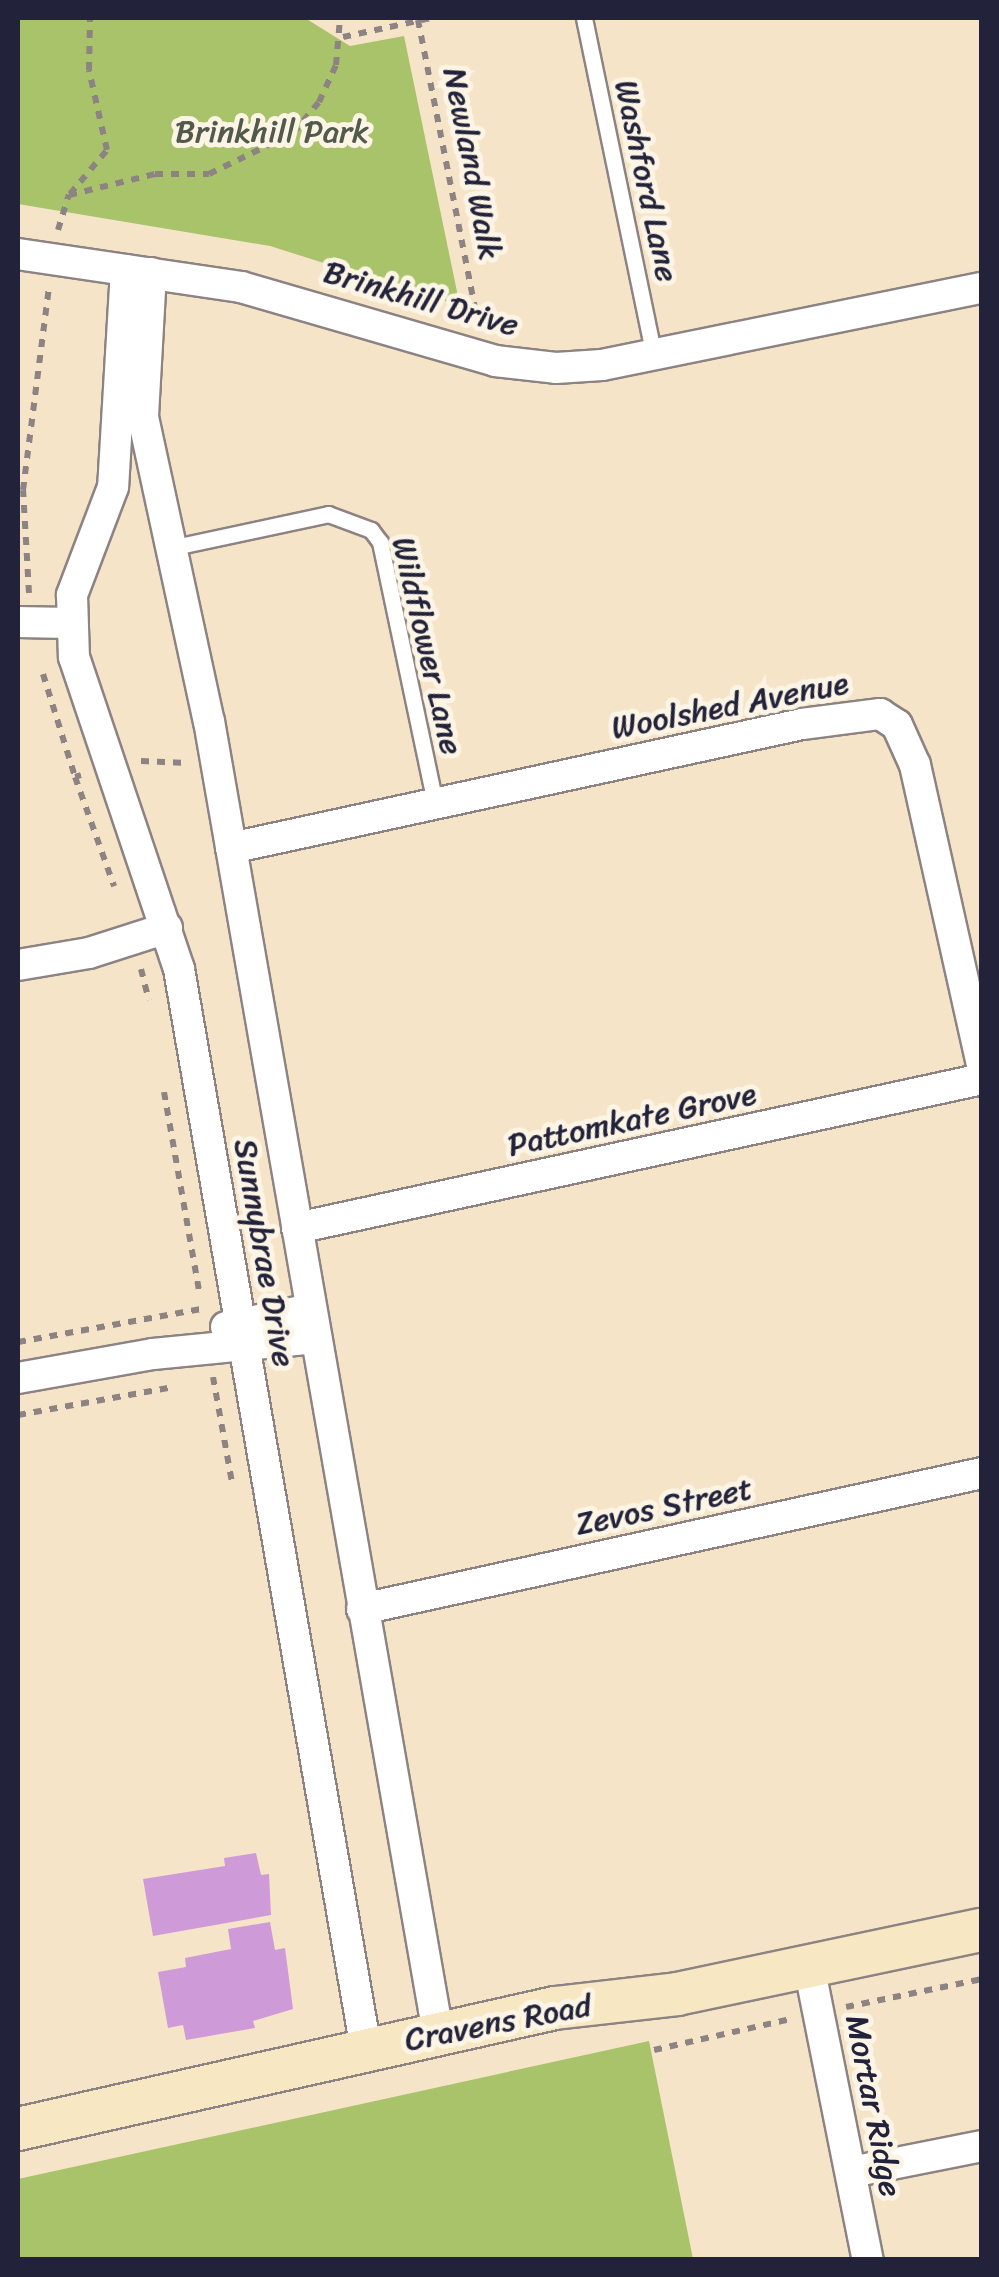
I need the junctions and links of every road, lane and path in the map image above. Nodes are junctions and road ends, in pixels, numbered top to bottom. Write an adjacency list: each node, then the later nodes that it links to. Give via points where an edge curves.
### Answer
1 (90, 18): 7 (path, via 89,70 108,150)
2 (340, 18): 6 (path)
3 (432, 18): 5 (path)
4 (584, 18): 14 (lane, Washford Lane)
5 (418, 20): 6 (path); 13 (path, Newland Walk)
6 (343, 36): 7 (path, via 319,102 293,133 208,174 155,174)
7 (68, 195): 9 (path)
8 (18, 254): 9 (street, Brinkhill Drive)
9 (54, 259): 10 (street, Brinkhill Drive)
10 (139, 272): 14 (street, Brinkhill Drive, via 318,306 495,360 556,368); 15 (street, Sunnybrae Drive, via 140,376); 16 (street, Sunnybrae Drive)
11 (982, 288): 14 (street, Brinkhill Drive)
12 (45, 313): 19 (path, via 24,490)
13 (477, 316)
14 (654, 356)
15 (156, 484): 16 (street); 17 (street, Sunnybrae Drive)
16 (112, 487): 21 (street, Sunnybrae Drive, via 72,595)
17 (170, 548): 24 (lane, Wildflower Lane, via 328,514 372,530 380,542); 25 (street, Sunnybrae Drive)
18 (18, 586): 19 (path)
19 (28, 587): 20 (path)
20 (25, 622): 21 (street); 23 (path)
21 (70, 624): 22 (street, Sunnybrae Drive)
22 (108, 767): 23 (path); 26 (street, Sunnybrae Drive)
23 (75, 777): 27 (path)
24 (434, 803): 25 (street, Woolshed Avenue); 30 (street, Woolshed Avenue, via 802,724 880,714 897,725 915,765)
25 (232, 848): 33 (street, Sunnybrae Drive)
26 (167, 928): 27 (street); 37 (street, Sunnybrae Drive)
27 (132, 940): 28 (street); 29 (path)
28 (18, 966)
29 (152, 1017)
30 (982, 1065)
31 (162, 1076): 34 (path)
32 (982, 1079): 33 (street, Pattomkate Grove)
33 (297, 1228): 36 (street, Sunnybrae Drive)
34 (198, 1290)
35 (202, 1310): 38 (path)
36 (313, 1324): 37 (street); 43 (street, Sunnybrae Drive)
37 (244, 1335): 39 (street); 50 (street, Sunnybrae Drive)
38 (18, 1342)
39 (18, 1378)
40 (214, 1380): 41 (path)
41 (18, 1415)
42 (982, 1474): 43 (street, Zevos Street)
43 (362, 1609): 49 (street, Sunnybrae Drive)
44 (982, 1930): 45 (street, Cravens Road)
45 (809, 1966): 49 (street, Cravens Road); 54 (street, Mortar Ridge)
46 (982, 1979): 47 (path)
47 (856, 2005)
48 (784, 2021): 51 (path)
49 (438, 2033): 50 (street, Cravens Road)
50 (366, 2049): 52 (street, Cravens Road)
51 (654, 2050)
52 (18, 2129)
53 (982, 2146): 54 (street)
54 (850, 2172): 55 (street, Mortar Ridge)
55 (868, 2260)

